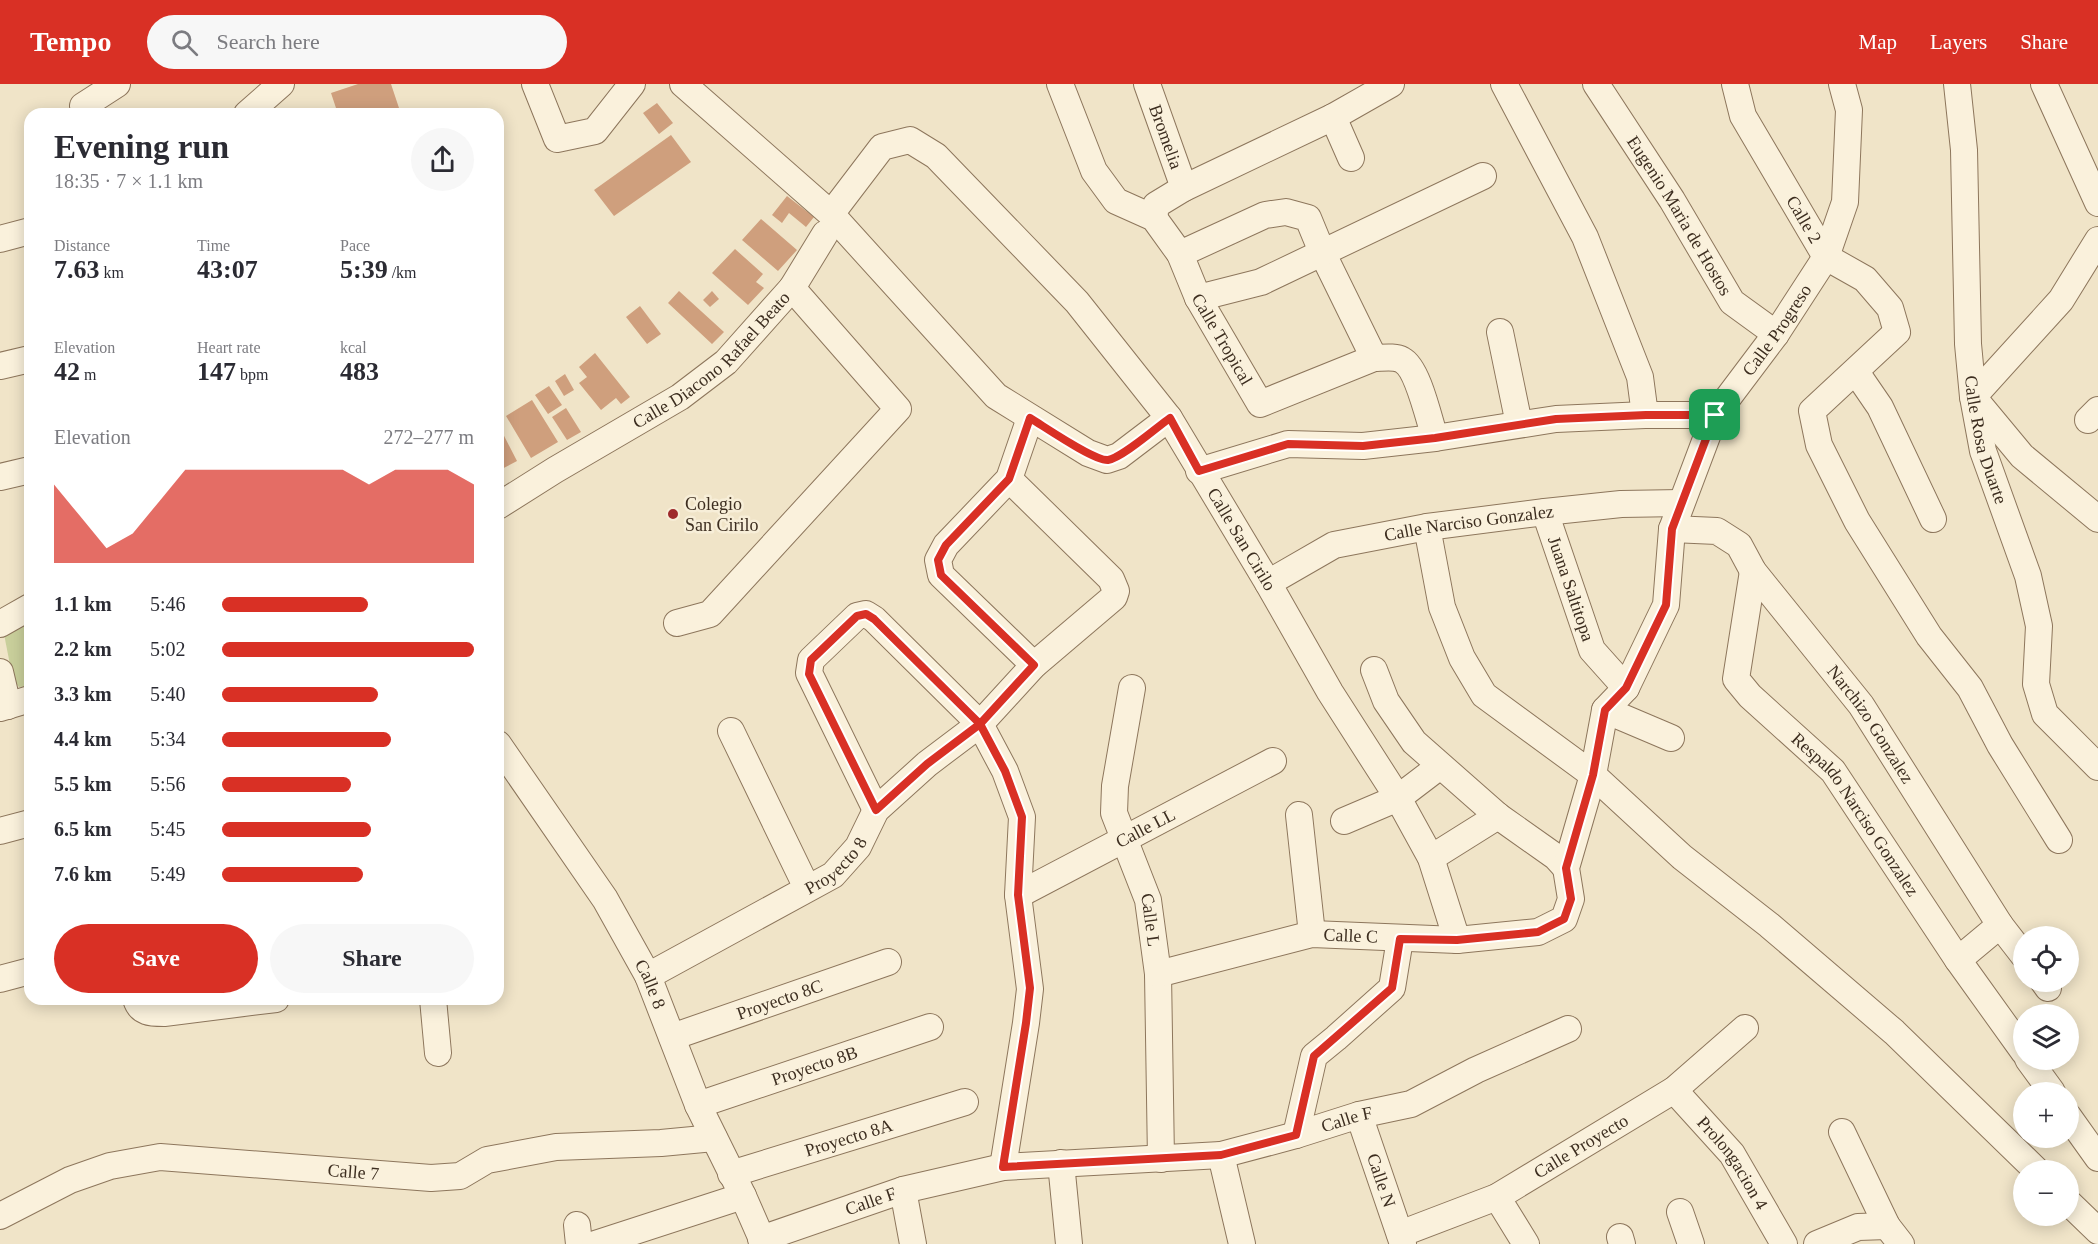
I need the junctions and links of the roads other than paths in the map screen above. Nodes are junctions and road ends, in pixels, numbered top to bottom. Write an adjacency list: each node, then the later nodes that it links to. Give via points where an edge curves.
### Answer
1 (117, 84): 15 (street)
2 (281, 84): 16 (street)
3 (535, 84): 4 (street, via 556,139 595,131)
4 (632, 84)
5 (683, 84): 23 (street)
6 (1060, 84): 22 (street, via 1094,171 1116,201)
7 (1391, 84): 17 (street)
8 (1504, 84): 39 (street, via 1585,237 1640,377)
9 (1596, 84): 33 (street, Eugenio Maria de Hostos, via 1672,200 1732,302)
10 (1734, 84): 29 (street, Calle 2, via 1743,116)
11 (1842, 84): 29 (street, Calle Progreso, via 1849,110 1845,202)
12 (1957, 84): 38 (street, Calle Rosa Duarte, via 1964,150 1968,344)
13 (2044, 84): 21 (street)
14 (1155, 87): 20 (street, Bromelia)
15 (83, 106)
16 (259, 108)
17 (1334, 117): 18 (street); 20 (street)
18 (1351, 158)
19 (1484, 176): 27 (street)
20 (1184, 188): 22 (street, via 1156,205)
21 (2098, 203)
22 (1154, 218): 28 (street, Calle Tropical)
23 (828, 224): 30 (street, Calle San Cirilo); 41 (street, via 996,396); 42 (street, Calle San Cirilo, via 882,147 910,140 936,156 1077,302)
24 (24, 233): 25 (street)
25 (0, 239)
26 (2098, 240): 38 (street, via 2061,300)
27 (1322, 252): 28 (street, via 1308,218 1286,212 1265,215); 31 (street, via 1261,282); 34 (street)
28 (1180, 254): 31 (street, Calle Tropical)
29 (1826, 257): 33 (street, Calle Progreso); 37 (street, Calle 2, via 1865,279 1890,308 1897,332)
30 (792, 288): 49 (street, Calle Diacono Rafael Beato, via 726,362 680,397); 59 (street, Calle Diacono Rafael Beato, via 898,409 710,614)
31 (1198, 298): 34 (street, Calle Tropical, via 1260,404)
32 (1500, 332): 43 (street)
33 (1776, 334): 40 (street, Calle Progreso)
34 (1374, 358): 44 (street, Calle Tropical, via 1402,360 1413,370)
35 (24, 360): 36 (street)
36 (0, 366)
37 (1856, 372): 52 (street, via 1880,407); 84 (street, via 1812,411 1819,445 1857,521 1929,636 1970,688)
38 (1973, 397): 53 (street, via 2022,456); 74 (street, Calle Rosa Duarte, via 1983,452 2028,576 2039,626 2036,684 2045,714)
39 (1646, 415): 40 (street); 43 (street)
40 (1715, 415): 50 (street, Calle Progreso)
41 (1030, 418): 42 (street, via 1107,460 1119,456); 48 (street)
42 (1170, 418): 46 (street, Calle San Cirilo)
43 (1519, 424): 44 (street)
44 (1435, 438): 46 (street, via 1363,446 1288,444)
45 (24, 471): 47 (street)
46 (1199, 471): 57 (street, Calle San Cirilo)
47 (0, 477)
48 (1009, 479): 61 (street, via 946,545 938,560 941,575); 61 (street, Proyecto 8, via 1111,579 1116,591 1111,602)
49 (504, 502)
50 (1681, 503): 51 (street, Calle Narciso Gonzalez, via 1621,504); 55 (street, Calle Progreso)
51 (1545, 513): 54 (street, Calle Narciso Gonzalez); 65 (street, Juana Saltitopa, via 1592,650)
52 (1933, 519)
53 (2098, 519)
54 (1428, 528): 57 (street, Calle Narciso Gonzalez, via 1334,545); 75 (street, via 1442,607 1462,658 1484,695)
55 (1672, 529): 56 (street, Narchizo Gonzalez, via 1717,531 1738,545); 65 (street, Calle Progreso, via 1666,605)
56 (1752, 571): 89 (street, Narchizo Gonzalez, via 1861,705); 94 (street, Respaldo Narciso Gonzalez, via 1736,679 1833,771)
57 (1268, 583): 76 (street, Calle San Cirilo, via 1330,692)
58 (24, 610): 60 (street)
59 (677, 623)
60 (0, 624)
61 (1034, 665): 68 (street, Proyecto 8)
62 (1374, 670): 73 (street, via 1386,701 1414,742)
63 (0, 672): 66 (street)
64 (1132, 688): 83 (street, Calle L, via 1115,786 1114,813)
65 (1626, 688): 67 (street, Calle Progreso)
66 (13, 704)
67 (1605, 710): 70 (street); 75 (street)
68 (980, 724): 77 (street, Proyecto 8); 77 (street, via 870,615 857,616 811,660 809,674); 88 (street, via 1005,771 1022,817)
69 (731, 731): 87 (street)
70 (1671, 738)
71 (504, 753): 98 (street, Calle 8, via 605,899)
72 (1273, 761): 83 (street, Calle LL)
73 (1440, 766): 76 (street); 79 (street)
74 (2098, 767)
75 (1593, 775): 86 (street); 120 (street, via 1682,857 1894,1032)
76 (1398, 798): 80 (street); 85 (street, Calle San Cirilo)
77 (876, 810): 87 (street, Proyecto 8, via 858,847 833,875)
78 (1299, 815): 90 (street)
79 (1498, 816): 85 (street); 86 (street)
80 (1344, 821)
81 (24, 825): 82 (street)
82 (0, 831)
83 (1125, 839): 88 (street, Calle LL); 97 (street, Calle L, via 1148,900)
84 (2059, 840)
85 (1431, 858): 92 (street, Calle San Cirilo)
86 (1566, 868): 92 (street, Calle C, via 1571,899 1564,919 1538,932)
87 (807, 888): 98 (street, Proyecto 8)
88 (1018, 895): 122 (street, via 1030,988)
89 (2000, 925): 93 (street, Narchizo Gonzalez); 94 (street)
90 (1312, 934): 91 (street, Calle C); 97 (street, Calle C)
91 (1400, 939): 92 (street, Calle C); 115 (street, via 1392,988 1314,1056)
92 (1457, 940)
93 (2013, 942)
94 (1958, 960): 107 (street, Respaldo Narciso Gonzalez)
95 (888, 962): 106 (street, Proyecto 8C)
96 (24, 973): 99 (street)
97 (1158, 974): 119 (street, Calle L)
98 (648, 976): 106 (street, Calle 8)
99 (0, 979)
100 (139, 1005): 101 (street, via 147,1012 164,1013)
101 (228, 1005)
102 (434, 1005): 108 (street)
103 (930, 1028): 111 (street, Proyecto 8B)
104 (1745, 1028): 109 (street, Calle Proyecto)
105 (1568, 1029): 112 (street, Calle F, via 1411,1104)
106 (672, 1037): 111 (street, Calle 8)
107 (2013, 1037)
108 (438, 1053)
109 (1674, 1090): 125 (street, Calle Proyecto); 139 (street, Prolongacion 4, via 1732,1154)
110 (965, 1102): 123 (street, Proyecto 8A)
111 (698, 1105): 116 (street, Calle 8)
112 (1359, 1115): 115 (street, Calle F); 131 (street, Calle N)
113 (2079, 1131): 118 (street)
114 (1842, 1132): 130 (street)
115 (1296, 1135): 117 (street, Calle F)
116 (714, 1138): 123 (street, Calle 8); 128 (street, Calle 7, via 556,1147 487,1160 460,1176 431,1178 160,1157 110,1166 70,1180)
117 (1221, 1155): 119 (street, Calle F); 136 (street)
118 (2098, 1158)
119 (1161, 1159): 121 (street, Calle F)
120 (2026, 1160)
121 (1061, 1163): 122 (street, Calle F); 135 (street)
122 (1003, 1167): 124 (street, Calle F)
123 (737, 1185): 132 (street, Calle 8); 133 (street, Proyecto 8A)
124 (903, 1190): 132 (street, Calle F); 134 (street)
125 (1497, 1197): 131 (street, Calle Proyecto); 137 (street)
126 (1680, 1212): 138 (street)
127 (2079, 1212): 129 (street)
128 (0, 1216)
129 (2098, 1230)
130 (1894, 1235): 140 (street, via 1858,1227)
131 (1402, 1239)
132 (762, 1241)
133 (595, 1244)
134 (913, 1244)
135 (1069, 1244)
136 (1242, 1244)
137 (1526, 1244)
138 (1692, 1244)
139 (1784, 1244)
140 (1817, 1244)

